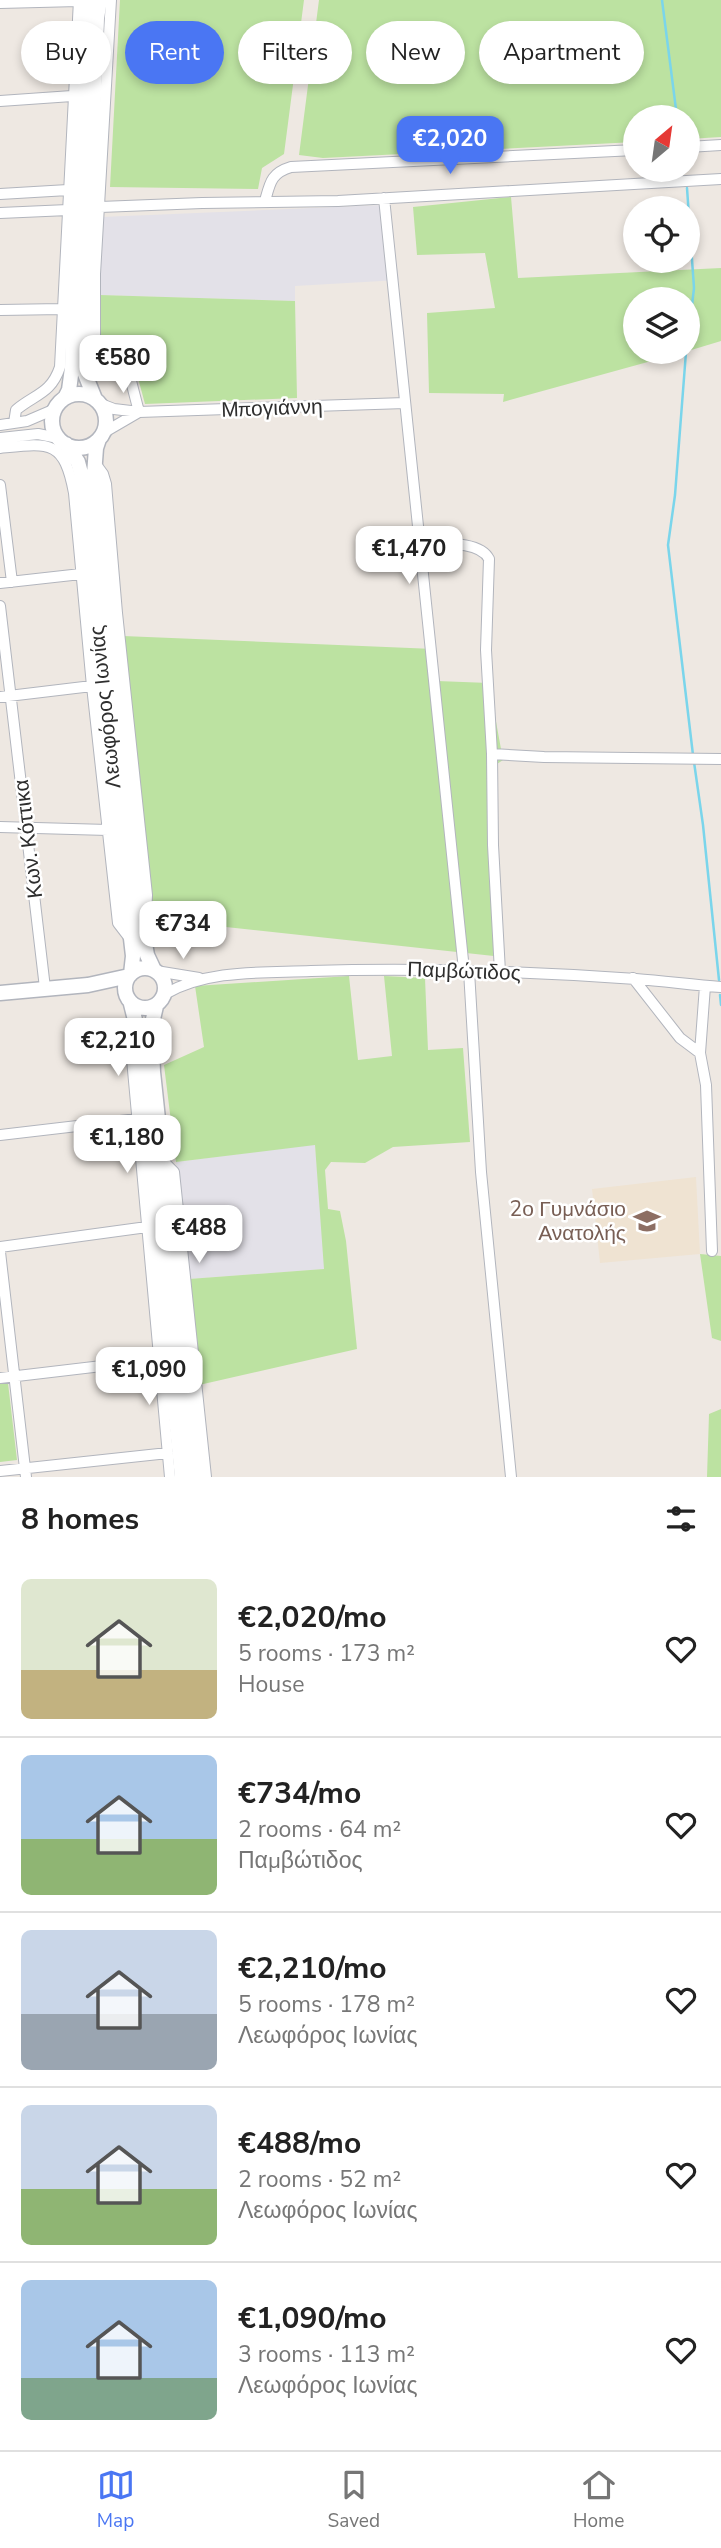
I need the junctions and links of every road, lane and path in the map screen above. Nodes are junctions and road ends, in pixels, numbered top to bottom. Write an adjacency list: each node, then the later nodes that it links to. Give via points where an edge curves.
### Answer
1 (82, 0): 4 (street); 5 (street, Λεωφόρος Ιωνίας); 15 (street)
2 (100, 0): 15 (street)
3 (111, 0): 15 (street)
4 (0, 3)
5 (72, 96): 6 (street); 11 (street, Λεωφόρος Ιωνίας)
6 (0, 101)
7 (721, 145): 8 (street)
8 (700, 146)
9 (623, 151): 14 (street, via 291,167 273,176)
10 (721, 179): 13 (street)
11 (68, 190): 12 (street); 15 (street, Λεωφόρος Ιωνίας)
12 (0, 194)
13 (384, 198): 14 (street); 21 (street)
14 (265, 201): 15 (street)
15 (84, 209): 16 (street); 17 (street, Λεωφόρος Ιωνίας); 19 (street, Λεωφόρος Ιωνίας, via 72,378); 20 (street, Λεωφόρος Ιωνίας, via 85,374); 23 (street, via 95,274 97,349 109,367 131,381)
16 (0, 213)
17 (62, 309): 18 (street); 24 (street, Λεωφόρος Ιωνίας, via 57,378 16,410)
18 (0, 310)
19 (65, 398): 20 (street, via 80,394); 22 (street, Λεωφόρος Ιωνίας)
20 (98, 402): 23 (street, Μπογιάννη); 26 (street, Λεωφόρος Ιωνίας, via 106,418)
21 (405, 403): 23 (street, Μπογιάννη); 31 (street)
22 (55, 409): 24 (street); 28 (street, Λεωφόρος Ιωνίας, via 52,424)
23 (139, 412): 26 (street, Μπογιάννη)
24 (14, 423): 25 (street)
25 (0, 425)
26 (101, 436): 28 (street, via 83,447); 45 (street, Λεωφόρος Ιωνίας, via 94,461 114,680 142,926 147,956)
27 (0, 438): 28 (street, via 38,434)
28 (62, 441): 43 (street, Λεωφόρος Ιωνίας, via 78,462 82,477)
29 (0, 448): 32 (street, via 48,446 62,456 74,493)
30 (0, 485): 33 (street)
31 (420, 543): 38 (street, via 475,547 489,559 486,650); 44 (street)
32 (81, 574): 33 (street); 36 (street)
33 (12, 582): 34 (street)
34 (0, 583)
35 (0, 606): 37 (street, Κων. Κόττικα)
36 (92, 686): 37 (street); 42 (street)
37 (6, 696): 41 (street, Κων. Κόττικα)
38 (492, 754): 39 (street); 46 (street)
39 (721, 759)
40 (0, 827): 41 (street)
41 (28, 827): 42 (street); 53 (street, Κων. Κόττικα)
42 (108, 830): 43 (street, via 118,923)
43 (131, 940): 47 (street, Λεωφόρος Ιωνίας)
44 (466, 970): 46 (street, Παμβώτιδος); 49 (street, Παμβώτιδος, via 341,970); 76 (street)
45 (155, 971): 47 (street, via 142,968); 49 (street, Παμβώτιδος); 56 (street, via 164,982)
46 (500, 972): 48 (street, Παμβώτιδος)
47 (130, 975): 50 (street); 55 (street, via 125,986)
48 (633, 978): 51 (street, Παμβώτιδος); 58 (street, via 680,1038)
49 (206, 979): 56 (street, Παμβώτιδος, via 184,985)
50 (88, 985): 53 (street); 55 (street)
51 (705, 986): 52 (street, Παμβώτιδος); 58 (street)
52 (721, 987)
53 (45, 988): 54 (street)
54 (0, 993)
55 (129, 1000): 56 (street, via 144,1009); 57 (street)
56 (161, 1000): 61 (street, via 150,1038)
57 (137, 1042): 59 (street, via 132,1059); 73 (street)
58 (700, 1053): 64 (street, via 706,1085)
59 (137, 1119): 60 (street); 62 (street)
60 (0, 1135)
61 (162, 1160): 74 (street); 75 (street, via 174,1172)
62 (147, 1227): 63 (street); 66 (street)
63 (0, 1247)
64 (712, 1251)
65 (0, 1252): 67 (street)
66 (161, 1359): 67 (street); 69 (street)
67 (15, 1376): 68 (street); 71 (street)
68 (0, 1378)
69 (168, 1453): 71 (street); 72 (street)
70 (0, 1471): 71 (street)
71 (26, 1472)
72 (170, 1477)
73 (182, 1477)
74 (196, 1477)
75 (206, 1477)
76 (511, 1477)

